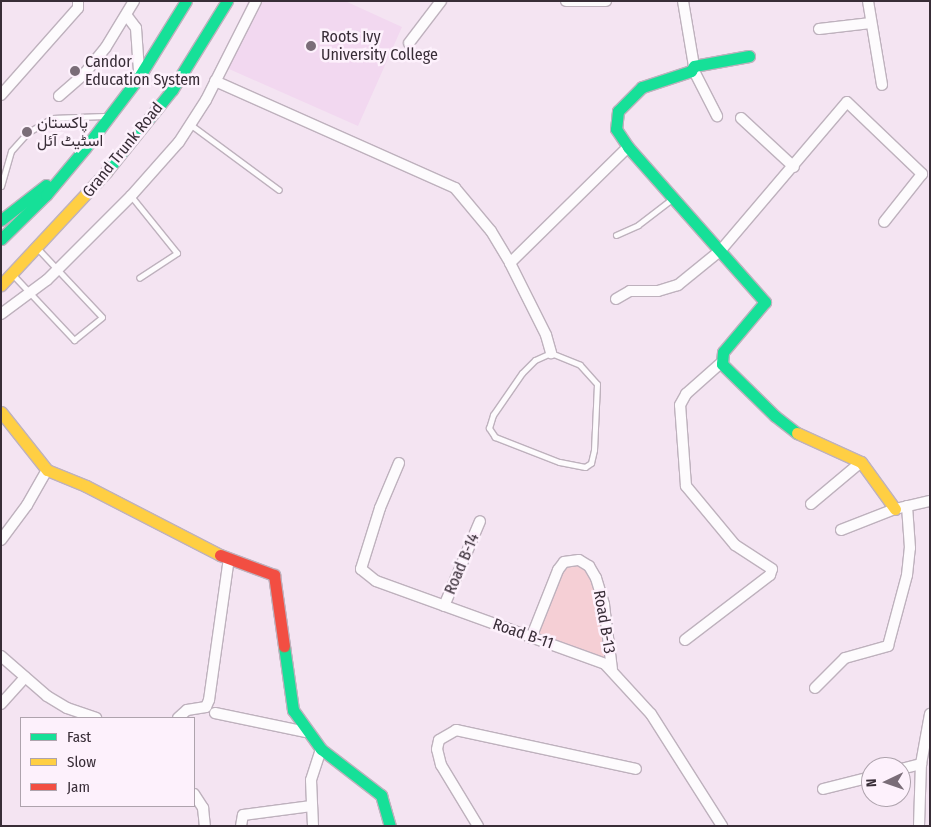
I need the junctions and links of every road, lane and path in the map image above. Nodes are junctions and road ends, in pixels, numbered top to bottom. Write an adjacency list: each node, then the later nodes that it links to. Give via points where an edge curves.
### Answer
1 (134, 1): 12 (street)
2 (186, 1): 18 (main road, Grand Trunk Road)
3 (228, 1): 38 (main road, Grand Trunk Road, via 172,90 103,176)
4 (256, 1): 19 (street)
5 (439, 1): 6 (street); 15 (street)
6 (444, 1)
7 (566, 1): 8 (street)
8 (606, 1)
9 (683, 1): 17 (street)
10 (868, 1): 13 (street)
11 (78, 4): 21 (street)
12 (127, 16): 18 (street, via 136,28 139,41); 22 (street, via 85,74)
13 (871, 23): 14 (street); 20 (street)
14 (819, 29)
15 (409, 42)
16 (749, 56): 17 (main road)
17 (694, 68): 24 (street); 27 (main road, via 652,82 628,98 618,111 616,122 616,129)
18 (138, 77): 23 (main road, Grand Trunk Road)
19 (216, 81): 26 (street); 40 (street, via 444,181 464,197)
20 (882, 85)
21 (1, 95)
22 (59, 96)
23 (110, 116): 28 (main road, Grand Trunk Road); 30 (lane, via 52,118 27,133 11,151)
24 (717, 116)
25 (741, 118): 29 (street)
26 (190, 124): 31 (lane); 32 (street, via 179,142)
27 (628, 147): 33 (main road); 40 (street)
28 (86, 148): 34 (main road); 37 (main road, Grand Trunk Road, via 46,196)
29 (794, 167): 35 (street, via 846,102 922,174); 39 (street)
30 (1, 186)
31 (278, 190)
32 (131, 196): 41 (street); 43 (lane, via 177,253)
33 (673, 198): 36 (lane, via 638,225); 39 (main road)
34 (1, 220)
35 (884, 222)
36 (616, 235)
37 (1, 239)
38 (37, 248): 41 (lane); 42 (main road, Grand Trunk Road)
39 (721, 250): 46 (street, via 678,285 658,291 630,291); 49 (main road, via 765,302 723,352)
40 (510, 262): 48 (street, via 546,335)
41 (58, 269): 45 (street); 45 (lane, via 102,317 74,340)
42 (12, 274): 44 (main road, Grand Trunk Road); 45 (lane)
43 (139, 278)
44 (1, 285)
45 (30, 292): 47 (street)
46 (616, 299)
47 (1, 314)
48 (551, 353): 48 (lane, via 580,365 597,384 594,450 591,463 586,467 559,462 496,437 489,428 493,415 522,374 535,360)
49 (722, 362): 51 (main road, via 775,416 803,437); 64 (street, via 697,382 680,405 686,486 735,545 772,569 770,575)
50 (1, 412): 53 (main road)
51 (861, 462): 55 (street); 57 (main road)
52 (399, 463): 62 (street, Road B-11, via 380,508 361,569 376,581)
53 (47, 470): 60 (street, via 27,505); 61 (main road, via 86,486 182,538)
54 (930, 501): 56 (street)
55 (812, 504)
56 (907, 506): 57 (street); 68 (street, via 910,548 907,575 888,646 845,658)
57 (895, 509): 59 (street)
58 (480, 522): 62 (street, Road B-14)
59 (841, 530)
60 (1, 540)
61 (229, 558): 73 (street, via 209,700 206,706 187,710); 74 (main road, via 274,574 289,692)
62 (444, 606): 63 (street, Road B-11)
63 (531, 638): 66 (street, Road B-11, via 586,656); 66 (street, Road B-13, via 558,570 564,562 579,560 589,566 596,578 604,604)
64 (684, 640)
65 (1, 656): 67 (street)
66 (612, 669): 83 (street, Road B-11, via 651,714)
67 (25, 677): 69 (street); 72 (street, via 61,706)
68 (815, 688)
69 (1, 704)
70 (215, 713): 74 (street)
71 (930, 714): 76 (street)
72 (93, 717)
73 (179, 717)
74 (306, 732): 75 (main road)
75 (321, 749): 82 (street, via 311,780); 87 (main road, via 381,795)
76 (921, 764): 77 (street); 89 (street)
77 (911, 766)
78 (636, 770): 88 (street, via 456,730 439,740 437,748 441,765)
79 (861, 780): 80 (street)
80 (824, 789)
81 (195, 796): 84 (street, via 203,808)
82 (311, 806): 85 (street, via 242,815); 86 (street)
83 (721, 825)
84 (205, 826)
85 (241, 826)
86 (313, 826)
87 (390, 826)
88 (478, 826)
89 (919, 826)

